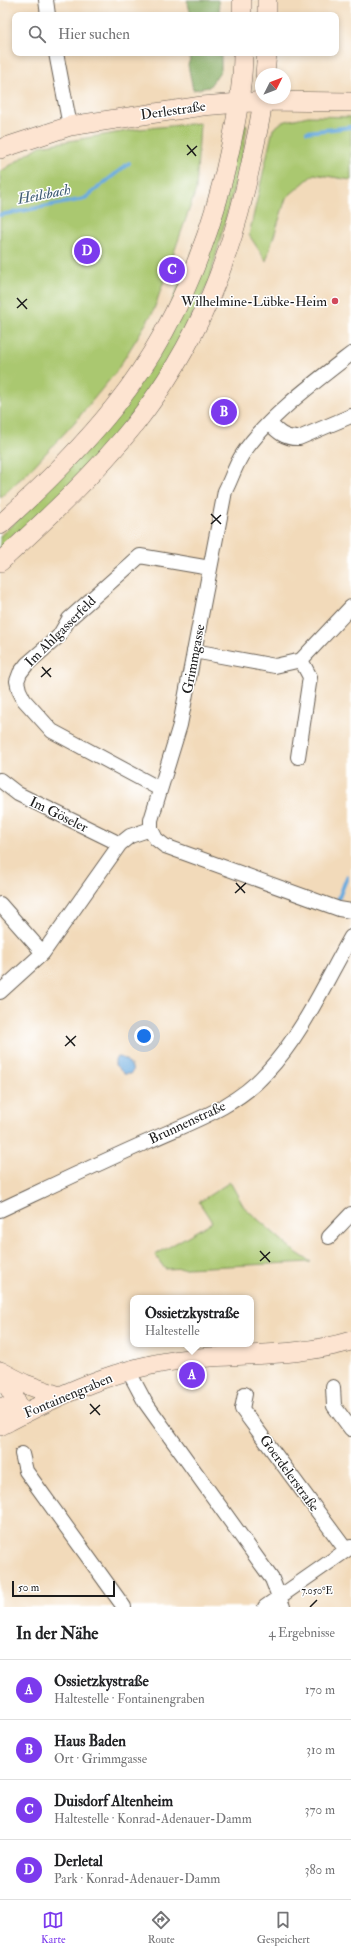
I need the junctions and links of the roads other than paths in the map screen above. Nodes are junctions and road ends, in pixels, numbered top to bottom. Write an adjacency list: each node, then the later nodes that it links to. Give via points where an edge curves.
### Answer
1 (46, 0): 4 (street)
2 (242, 0): 5 (main road)
3 (267, 0): 6 (main road)
4 (48, 12)
5 (242, 12)
6 (267, 12)
7 (57, 56): 16 (street)
8 (243, 56): 13 (main road)
9 (267, 56): 10 (main road)
10 (266, 68)
11 (255, 100): 13 (main road, Derlestraße)
12 (291, 100): 14 (main road, Derlestraße)
13 (240, 102): 16 (main road, Derlestraße); 21 (main road, via 209,233 171,319 146,362 88,439)
14 (351, 102)
15 (262, 104): 22 (main road, via 242,205 230,246 196,331 136,423 62,504)
16 (70, 126): 17 (main road, Derlestraße)
17 (0, 149)
18 (351, 354): 20 (street, Grimmgasse)
19 (351, 416): 20 (street, via 299,438 290,439)
20 (269, 423): 23 (street, Grimmgasse, via 254,438 241,457 225,491)
21 (0, 525)
22 (0, 562)
23 (210, 568): 25 (street, Grimmgasse); 29 (street, Im Ahlgasserfeld, via 140,556 68,619 59,636 26,664 17,681 24,700 52,731)
24 (351, 607): 26 (street)
25 (194, 651): 26 (street, via 275,666); 29 (street, Grimmgasse, via 180,725)
26 (302, 660): 27 (street, via 310,677)
27 (298, 757)
28 (0, 780): 31 (street, Im Göseler, via 18,794)
29 (160, 789): 30 (street, Grimmgasse)
30 (151, 829): 31 (street, via 130,836); 33 (street, via 156,839 165,846 339,909)
31 (120, 844): 35 (street)
32 (0, 904): 35 (street)
33 (351, 911)
34 (351, 937): 37 (street, Brunnenstraße, via 286,1050 266,1074 248,1090 210,1114)
35 (43, 953): 36 (street)
36 (0, 992)
37 (0, 1210)
38 (351, 1214): 39 (street)
39 (329, 1237)
40 (351, 1341): 41 (main road, Fontainengraben, via 290,1353 186,1359)
41 (128, 1370): 45 (main road, Fontainengraben); 50 (street, via 145,1402 272,1579)
42 (0, 1371): 45 (main road, via 25,1384); 46 (main road)
43 (333, 1387): 47 (street, via 334,1406)
44 (245, 1394): 49 (street, Goerdelerstraße, via 242,1409)
45 (60, 1396): 46 (main road, Fontainengraben)
46 (8, 1417)
47 (351, 1429)
48 (22, 1454): 51 (street, via 26,1471)
49 (349, 1548): 50 (street, Goerdelerstraße)
50 (282, 1602): 52 (street, Goerdelerstraße)
51 (124, 1607)
52 (265, 1607)

